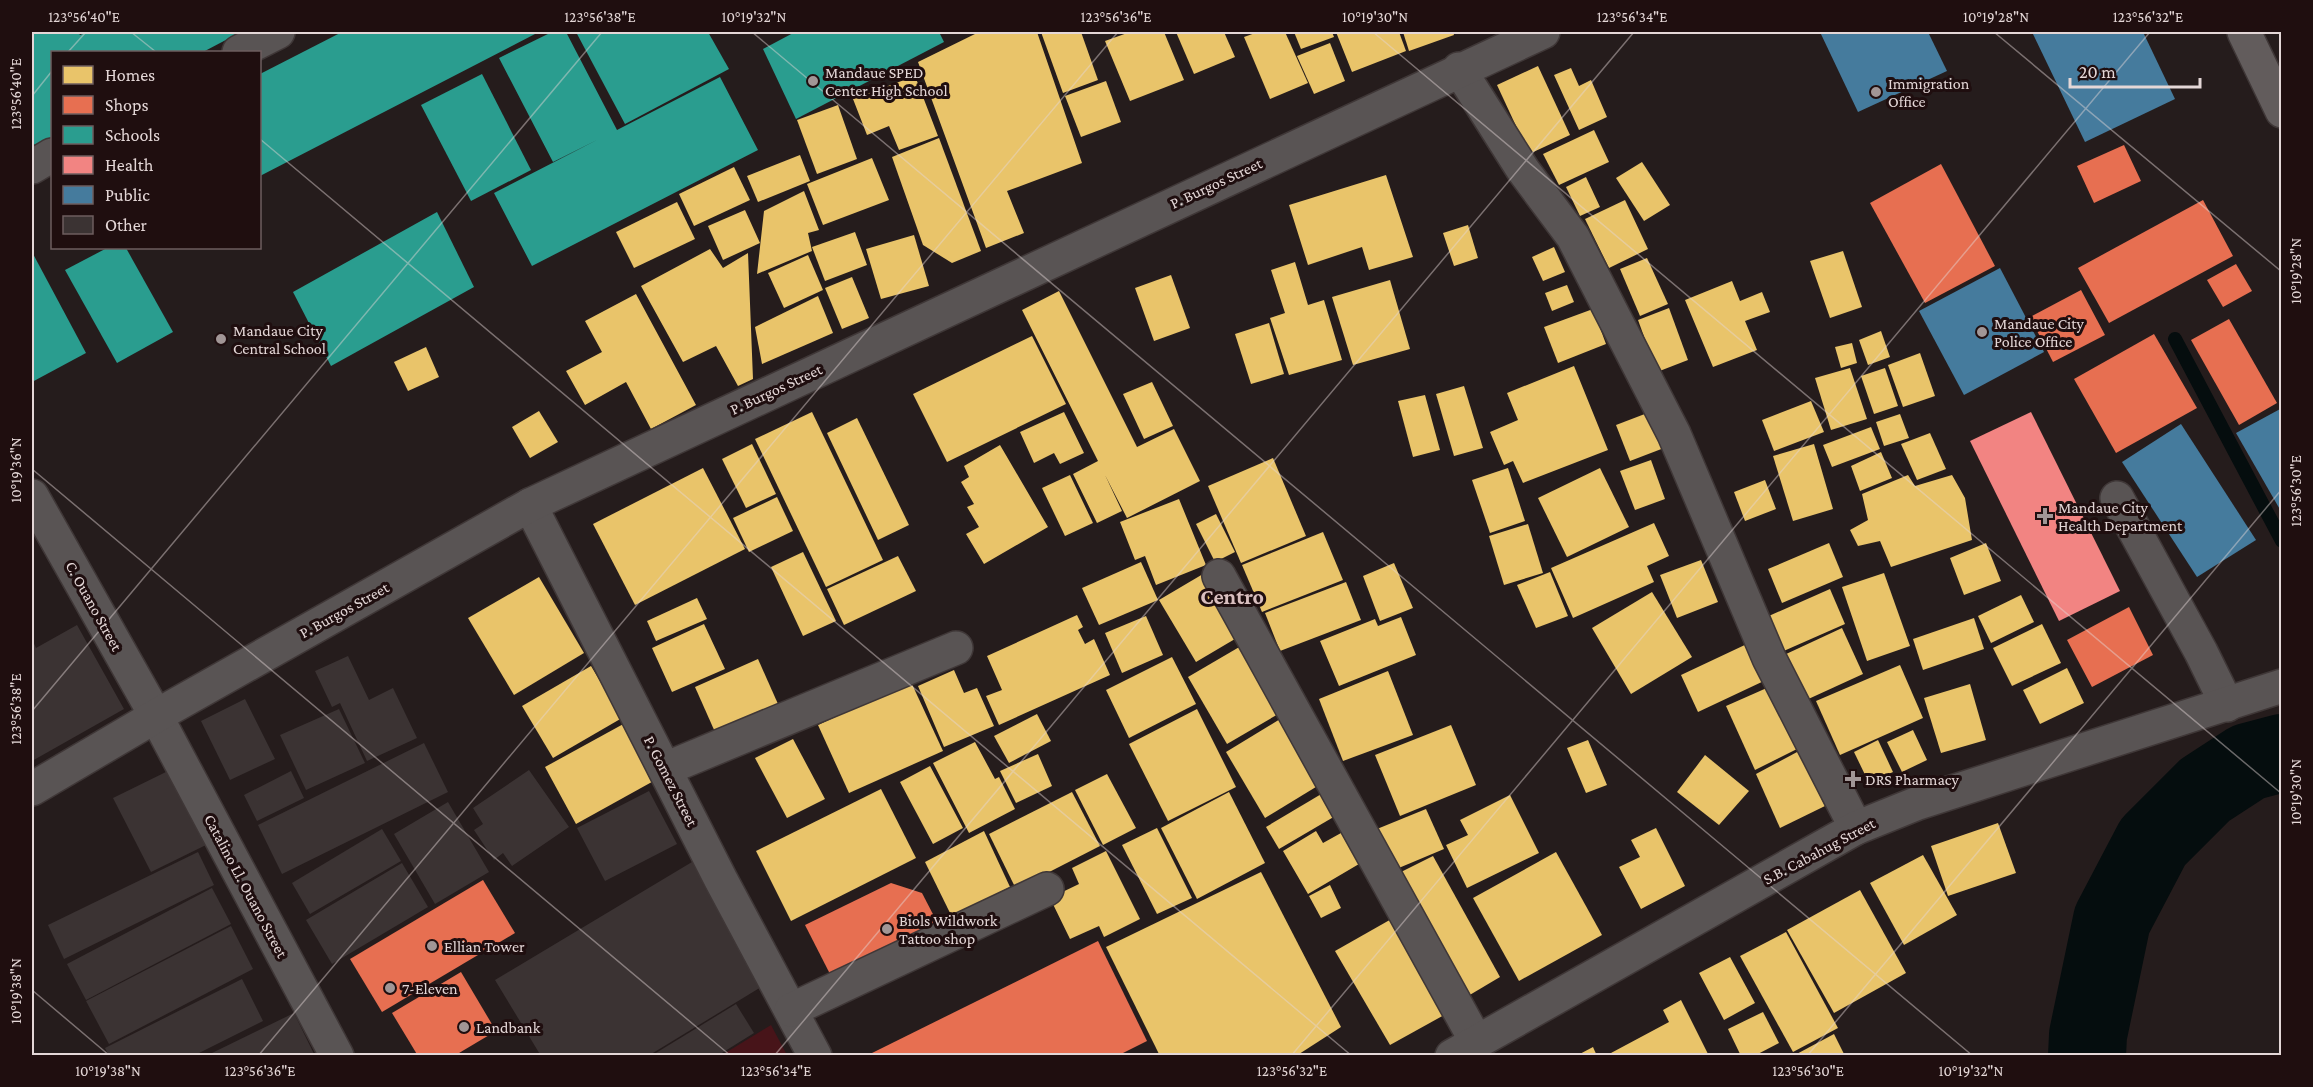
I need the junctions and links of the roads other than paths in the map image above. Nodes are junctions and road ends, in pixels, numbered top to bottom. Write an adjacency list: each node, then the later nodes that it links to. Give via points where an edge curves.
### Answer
1 (278, 32): 4 (street)
2 (1543, 32): 5 (street, P. Burgos Street)
3 (2244, 32): 6 (highway)
4 (241, 51)
5 (1459, 69): 11 (street, P. Burgos Street); 19 (street, via 1523,170 1574,237 1674,434 1769,658)
6 (2282, 111)
7 (51, 156): 8 (street)
8 (32, 167)
9 (32, 496): 16 (street, C. Ouano Street)
10 (2117, 498): 15 (street)
11 (530, 505): 16 (street, P. Burgos Street); 17 (street, P. Gomez Street)
12 (1219, 576): 22 (street)
13 (956, 648): 17 (street)
14 (2282, 686): 15 (street, S.B. Cabahug Street)
15 (2227, 705): 19 (street, S.B. Cabahug Street, via 1918,803)
16 (156, 716): 18 (street, P. Burgos Street); 23 (street, Catalino Ll. Ouano Street)
17 (665, 769): 21 (street, P. Gomez Street, via 714,883)
18 (32, 789)
19 (1856, 828): 22 (street, S.B. Cabahug Street)
20 (1047, 889): 21 (street)
21 (790, 1010): 24 (street, P. Gomez Street)
22 (1464, 1048)
23 (337, 1056)
24 (814, 1056)

